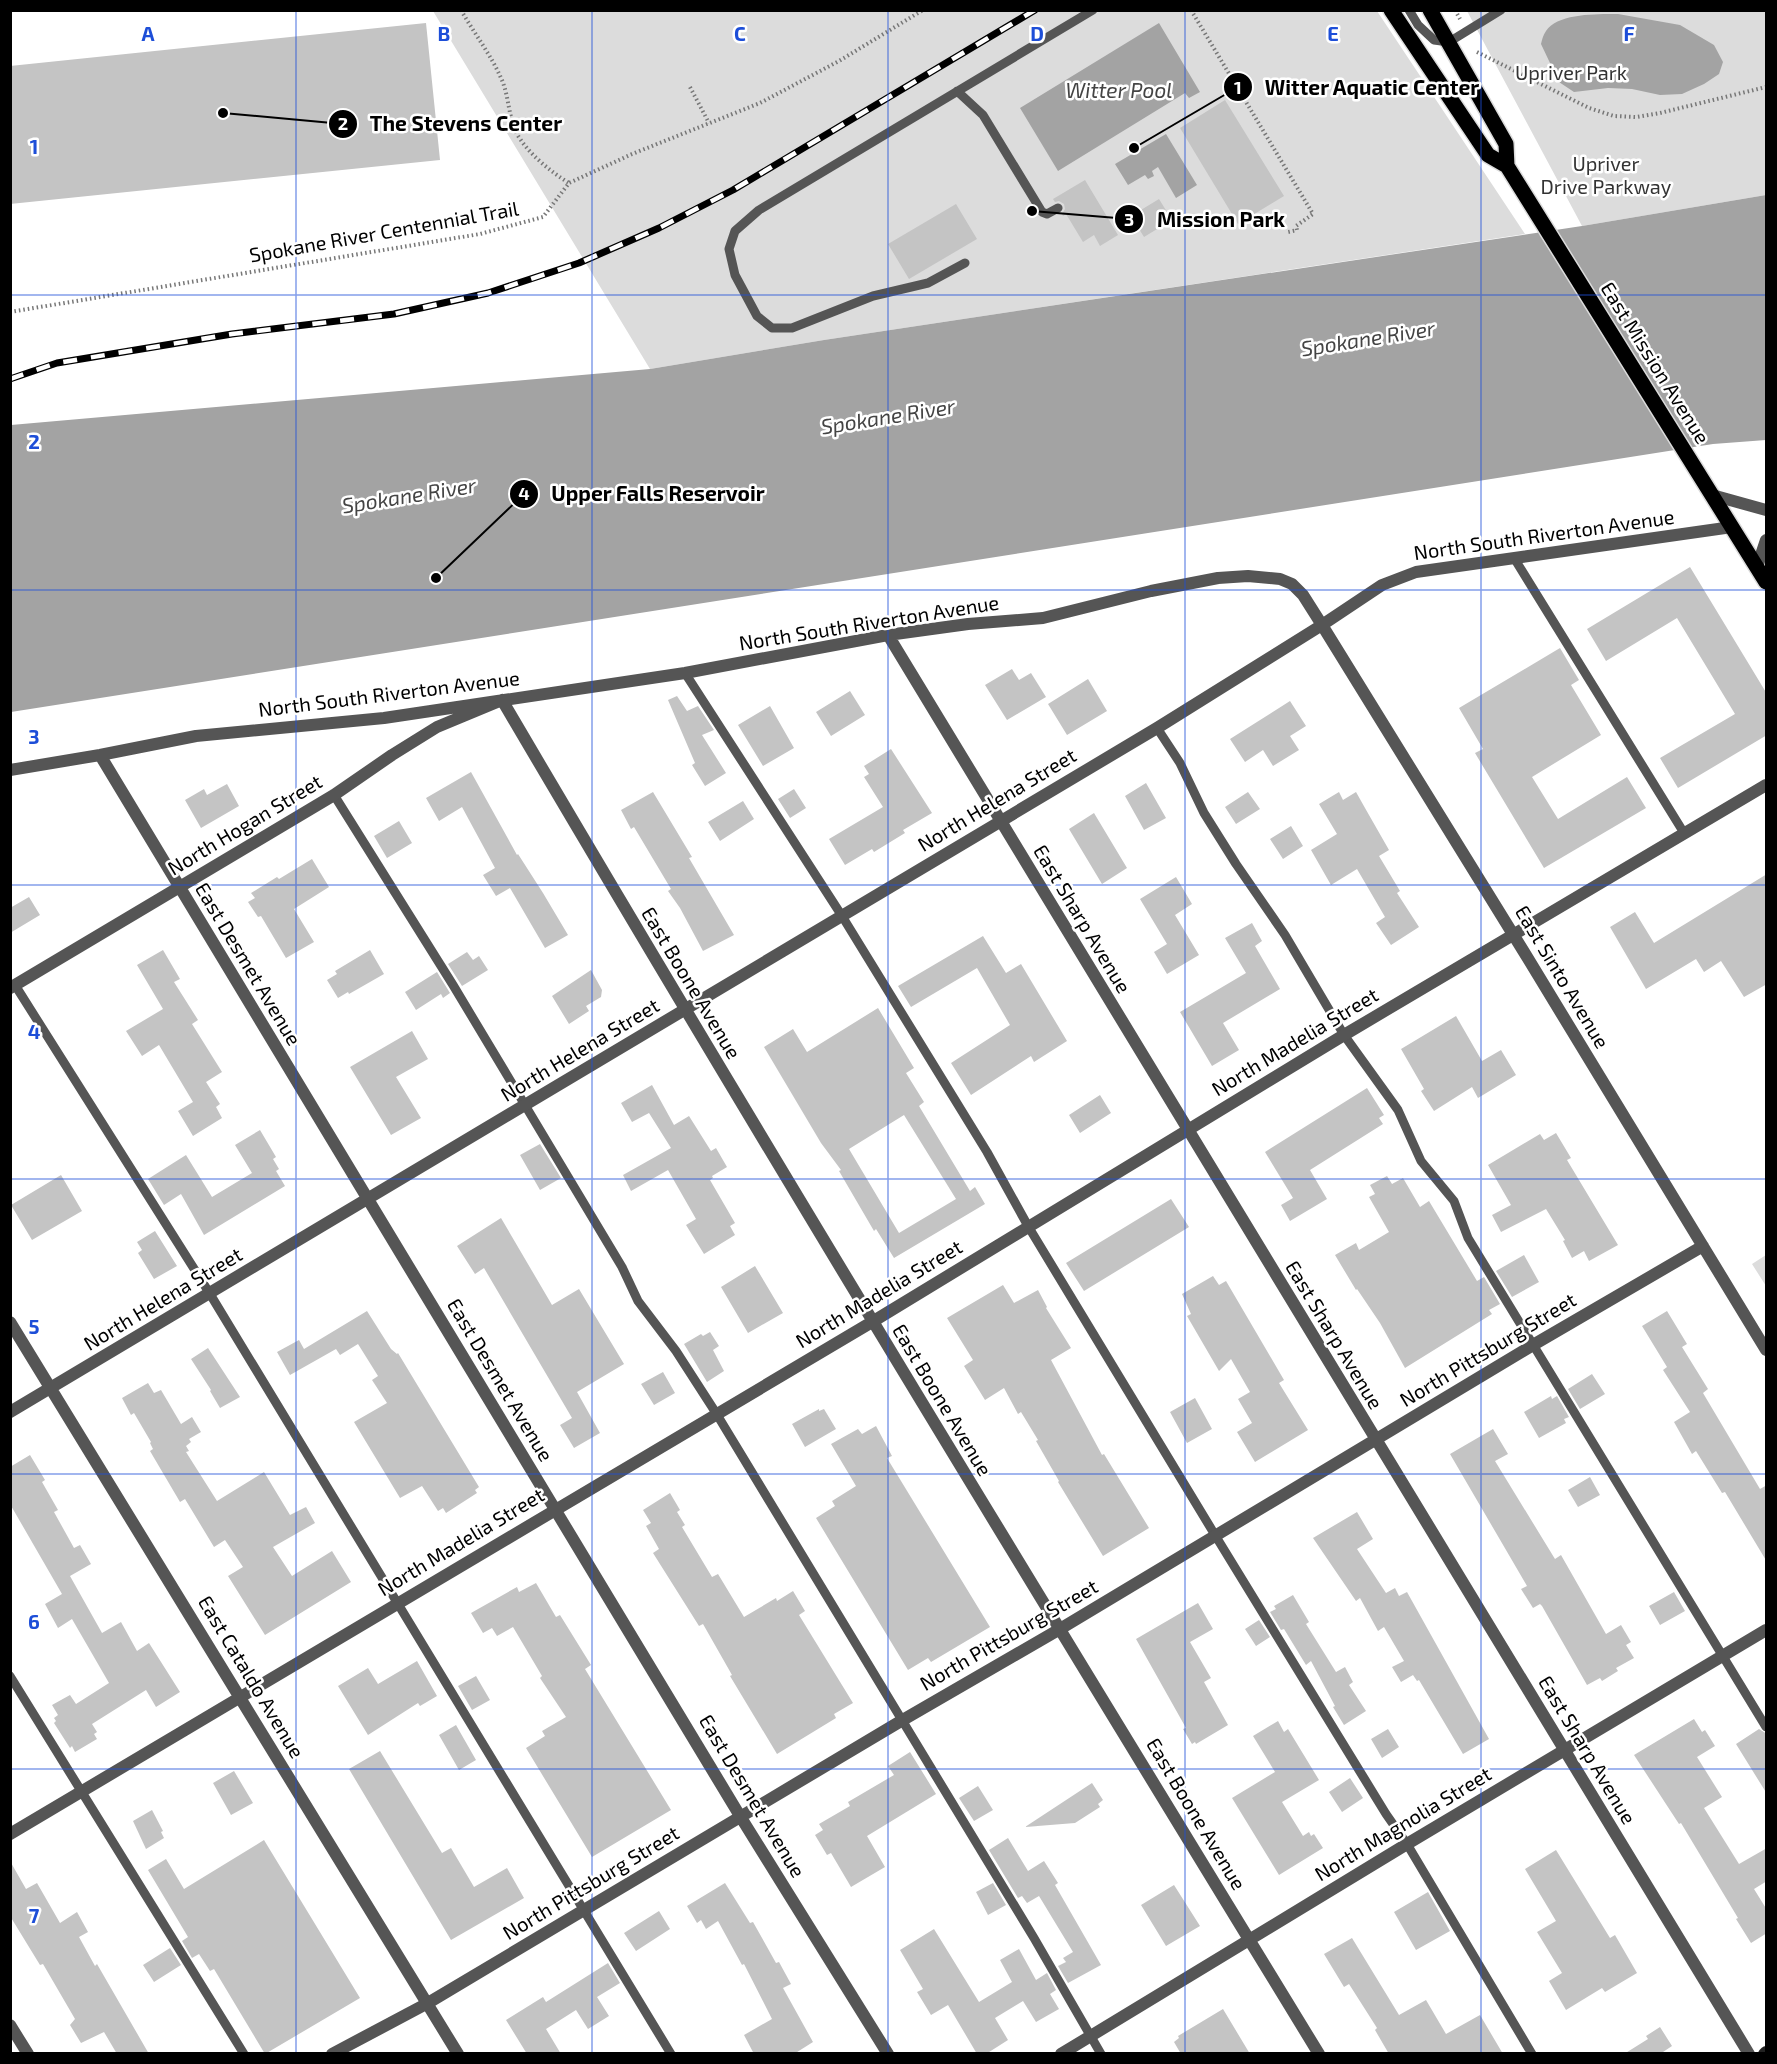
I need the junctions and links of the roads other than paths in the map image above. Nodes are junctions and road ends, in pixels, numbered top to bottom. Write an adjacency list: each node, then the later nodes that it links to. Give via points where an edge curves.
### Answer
1 (1093, 10): 7 (lane)
2 (1390, 10): 8 (main road, East Mission Avenue, via 1488,155)
3 (1409, 10): 6 (lane, via 1434,40)
4 (1430, 10): 6 (main road, East Mission Avenue)
5 (1501, 10): 6 (lane)
6 (1449, 42): 8 (main road, East Mission Avenue, via 1506,144)
7 (957, 91): 9 (lane, via 983,115 1042,212 1047,214); 10 (lane, via 759,210 735,231 729,249 735,274 757,316 772,328 792,328 873,296 928,283)
8 (1509, 170): 11 (main road, East Mission Avenue)
9 (1058, 208)
10 (965, 263)
11 (1710, 492): 12 (street); 13 (main road, East Mission Avenue)
12 (1767, 510)
13 (1732, 527): 15 (street, North South Riverton Avenue); 16 (main road, East Mission Avenue)
14 (1767, 540): 16 (street)
15 (1514, 558): 18 (street, North South Riverton Avenue, via 1438,568 1399,578); 28 (lane)
16 (1757, 567): 17 (main road, East Mission Avenue)
17 (1767, 582)
18 (1322, 626): 19 (street, North South Riverton Avenue, via 1292,584 1248,576 1151,591 1043,618); 22 (street, North Helena Street); 31 (street, East Sinto Avenue)
19 (888, 635): 20 (street, North South Riverton Avenue); 27 (street, East Sharp Avenue)
20 (685, 672): 21 (street, North South Riverton Avenue); 30 (lane)
21 (501, 700): 23 (street, North South Riverton Avenue, via 384,717 196,736); 26 (street, North Hogan Street, via 437,727); 33 (street, East Boone Avenue)
22 (1156, 728): 27 (street, North Helena Street); 34 (lane, via 1180,763 1204,813 1285,935)
23 (100, 755): 24 (street, North South Riverton Avenue); 29 (street, East Desmet Avenue)
24 (10, 770)
25 (1767, 784): 28 (street, North Madelia Street)
26 (334, 795): 29 (street, North Hogan Street); 35 (lane)
27 (1000, 821): 30 (street, North Helena Street); 36 (street, East Sharp Avenue)
28 (1684, 833): 31 (street, North Madelia Street)
29 (179, 888): 32 (street, North Hogan Street); 37 (street, East Desmet Avenue)
30 (842, 916): 33 (street, North Helena Street); 38 (lane)
31 (1514, 936): 34 (street, North Madelia Street); 39 (street, East Sinto Avenue)
32 (13, 986): 40 (lane)
33 (684, 1010): 35 (street, North Helena Street); 42 (street, East Boone Avenue)
34 (1344, 1035): 36 (street, North Madelia Street); 43 (lane, via 1398,1110 1420,1161 1454,1201 1468,1238)
35 (525, 1106): 37 (street, North Helena Street); 47 (lane, via 622,1267 638,1302)
36 (1188, 1130): 38 (street, North Madelia Street); 48 (street, East Sharp Avenue)
37 (368, 1200): 40 (street, North Helena Street); 49 (street, East Desmet Avenue)
38 (1028, 1226): 42 (street, North Madelia Street); 50 (lane)
39 (1703, 1246): 43 (street, North Pittsburg Street); 44 (street, East Sinto Avenue)
40 (210, 1294): 45 (street, North Helena Street); 51 (lane)
41 (10, 1322): 45 (street, East Cataldo Avenue)
42 (872, 1322): 47 (street, North Madelia Street); 52 (street, East Boone Avenue)
43 (1533, 1345): 48 (street, North Pittsburg Street); 54 (lane)
44 (1767, 1350)
45 (51, 1388): 46 (street, North Helena Street); 56 (street, East Cataldo Avenue)
46 (10, 1412)
47 (716, 1413): 49 (street, North Madelia Street); 57 (lane)
48 (1375, 1440): 50 (street, North Pittsburg Street); 59 (street, East Sharp Avenue)
49 (555, 1509): 51 (street, North Madelia Street); 61 (street, East Desmet Avenue)
50 (1215, 1535): 52 (street, North Pittsburg Street); 63 (lane)
51 (397, 1603): 56 (street, North Madelia Street); 64 (lane)
52 (1060, 1629): 57 (street, North Pittsburg Street); 65 (street, East Boone Avenue)
53 (1767, 1630): 54 (street, North Magnolia Street)
54 (1723, 1656): 58 (lane); 59 (street, North Magnolia Street)
55 (10, 1676): 60 (lane)
56 (240, 1696): 60 (street, North Madelia Street); 66 (street, East Cataldo Avenue)
57 (901, 1721): 61 (street, North Pittsburg Street); 68 (lane)
58 (1767, 1727)
59 (1565, 1750): 63 (street, North Magnolia Street); 79 (street, East Sharp Avenue)
60 (83, 1792): 62 (street, North Madelia Street); 70 (lane)
61 (741, 1816): 64 (street, North Pittsburg Street); 74 (street, East Desmet Avenue)
62 (10, 1834)
63 (1407, 1844): 65 (street, North Magnolia Street); 78 (lane)
64 (584, 1910): 66 (street, North Pittsburg Street); 73 (lane)
65 (1249, 1939): 68 (street, North Magnolia Street); 77 (street, East Boone Avenue)
66 (428, 2004): 71 (street, North Pittsburg Street); 72 (street, East Cataldo Avenue)
67 (10, 2025): 69 (street)
68 (1091, 2036): 75 (street, North Magnolia Street); 76 (lane)
69 (28, 2054)
70 (244, 2054)
71 (332, 2054)
72 (458, 2054)
73 (671, 2054)
74 (888, 2054)
75 (1061, 2054)
76 (1101, 2054)
77 (1319, 2054)
78 (1532, 2054)
79 (1749, 2054)

